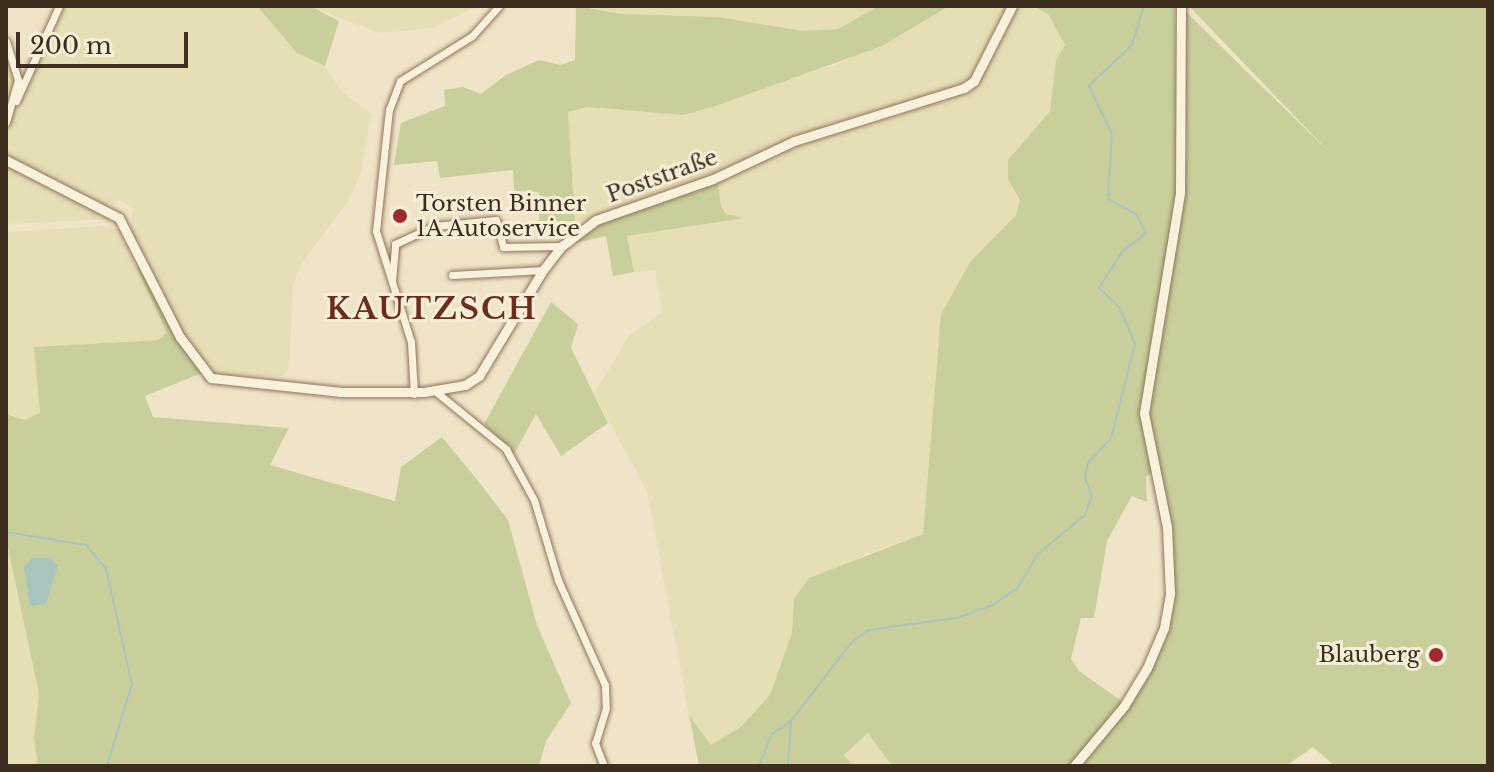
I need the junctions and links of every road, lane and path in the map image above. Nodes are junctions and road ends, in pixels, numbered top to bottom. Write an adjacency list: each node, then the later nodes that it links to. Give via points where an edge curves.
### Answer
1 (59, 6): 6 (street)
2 (499, 6): 12 (street, via 472,36 410,71 392,97 375,220)
3 (1012, 6): 9 (street, Poststraße, via 974,81 964,88 794,141 713,179 596,220)
4 (1181, 6): 16 (street, via 1180,192 1144,413 1167,527 1170,593 1164,628 1147,668 1124,706)
5 (6, 41): 6 (street, via 16,60)
6 (16, 101): 7 (street)
7 (6, 122)
8 (6, 160): 14 (street, Poststraße, via 119,218 205,374 219,382)
9 (562, 246): 10 (street, Poststraße); 12 (street, via 503,247 498,222 492,219 434,226 395,244)
10 (543, 270): 11 (street); 13 (street, Poststraße, via 479,376 465,385)
11 (452, 275)
12 (391, 283): 14 (street, via 411,342)
13 (435, 391): 14 (street, Poststraße); 15 (street, via 506,449 534,500 558,580 605,685 606,708 595,743)
14 (414, 394)
15 (604, 766)
16 (1074, 766)

